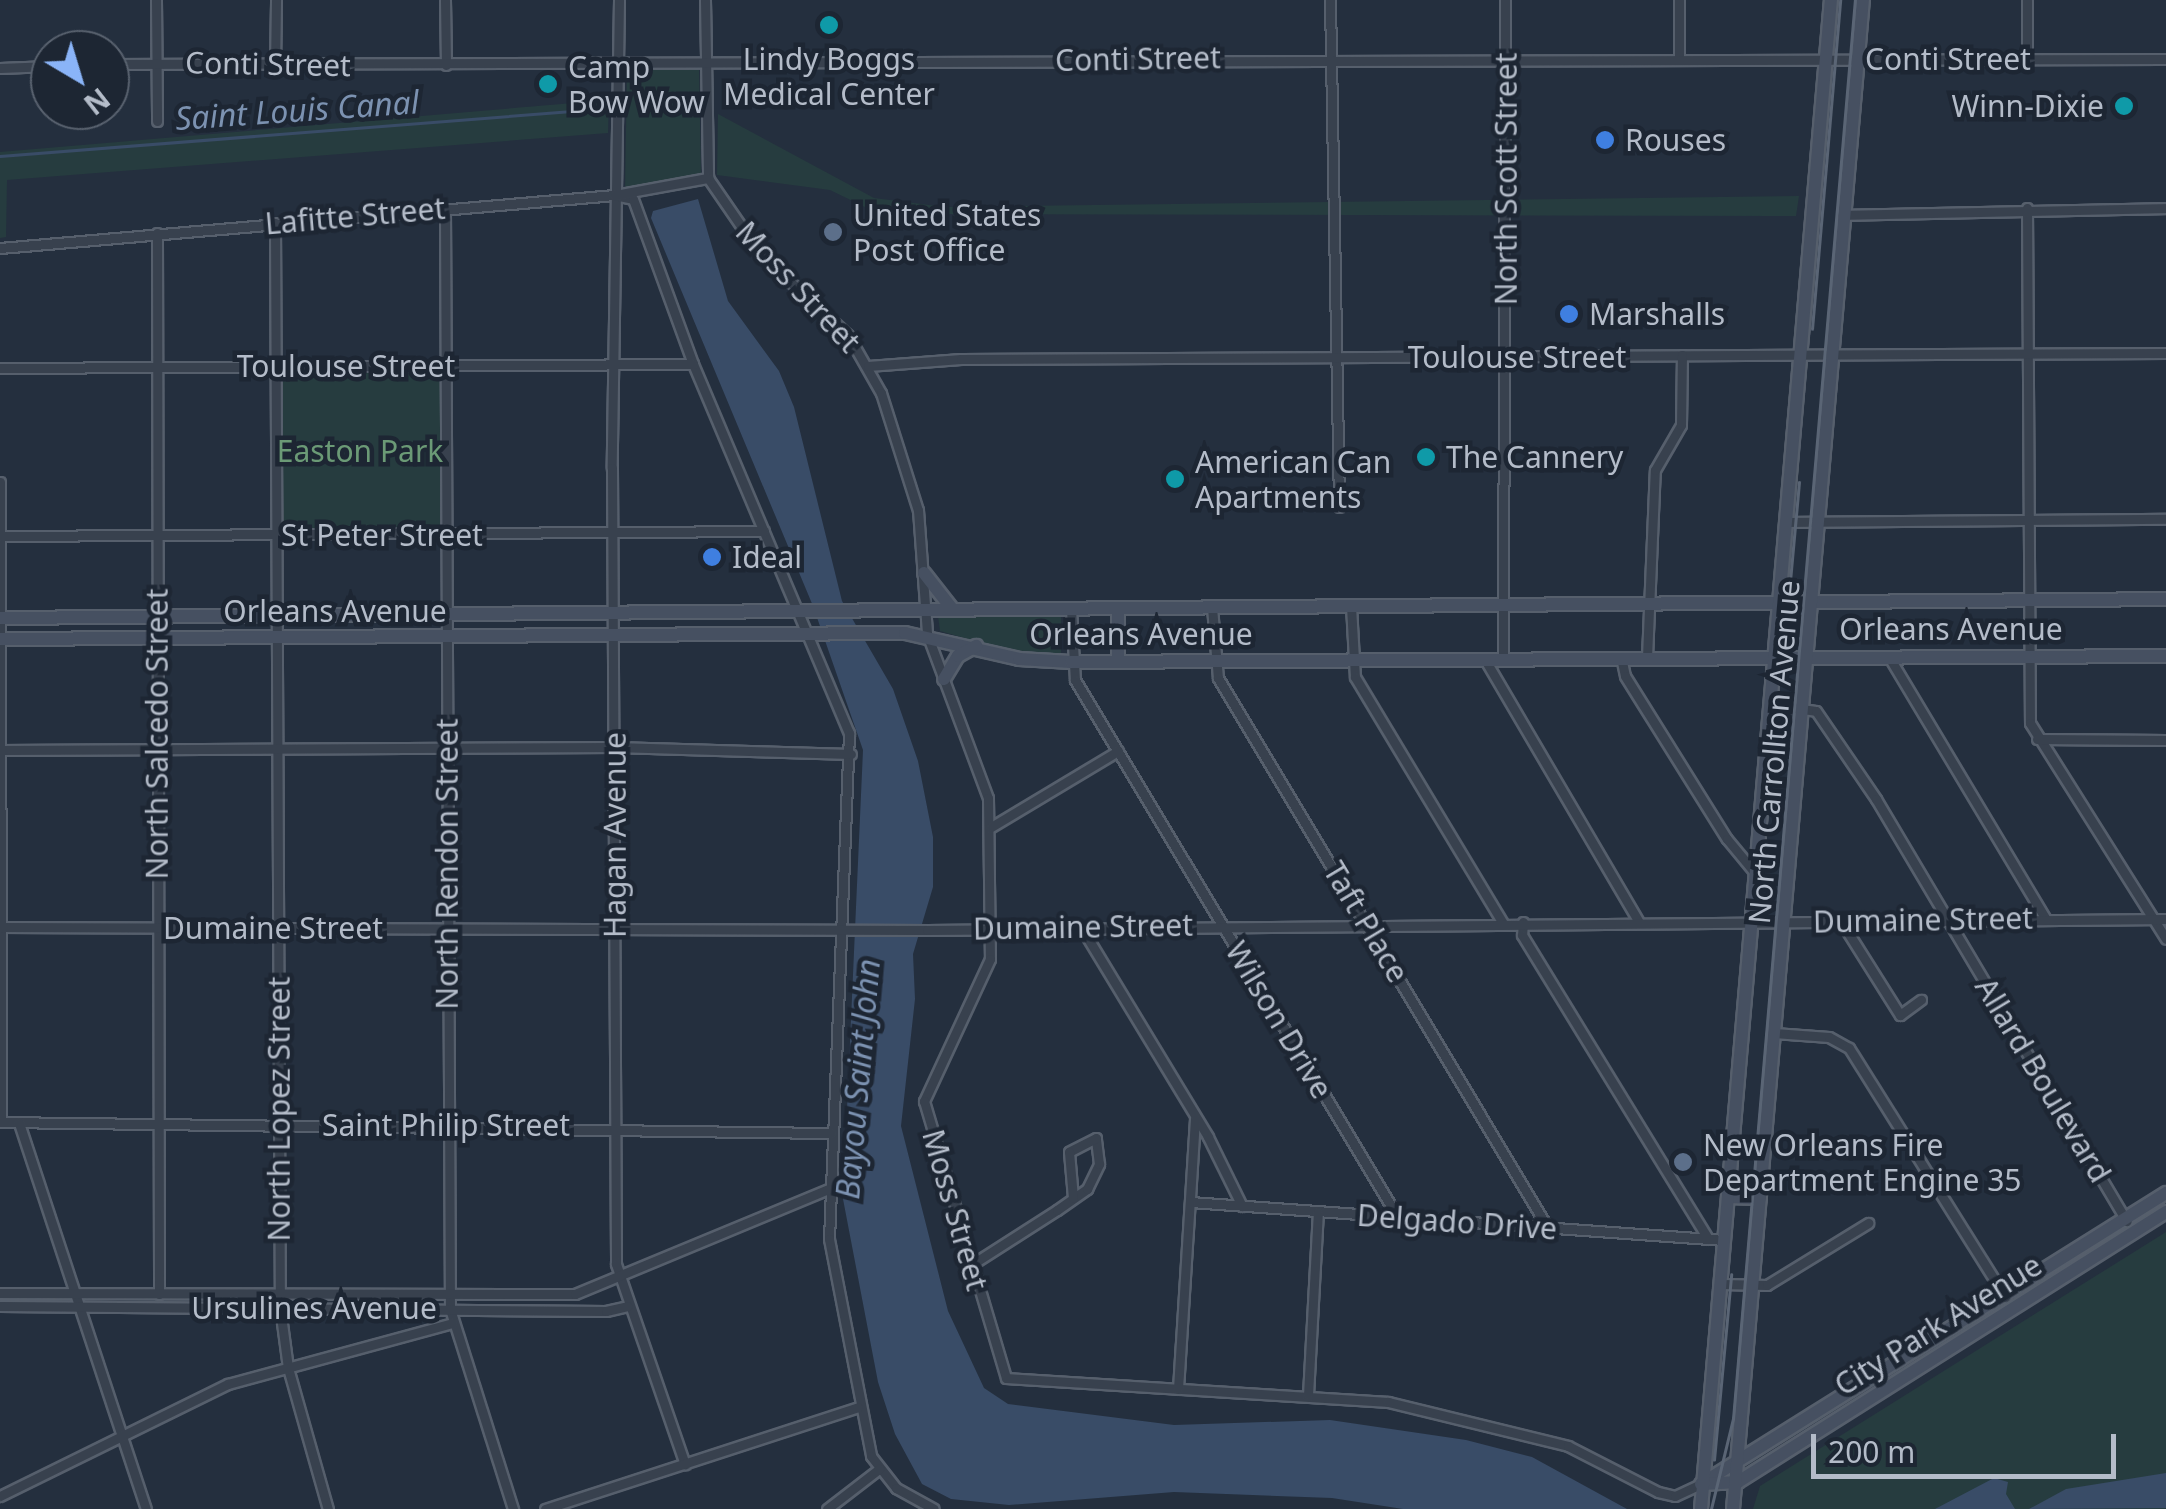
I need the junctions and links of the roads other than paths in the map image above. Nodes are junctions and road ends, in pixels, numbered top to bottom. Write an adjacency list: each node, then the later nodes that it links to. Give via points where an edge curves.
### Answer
1 (156, 0): 19 (street)
2 (276, 0): 24 (street)
3 (445, 0): 23 (street)
4 (620, 0): 20 (street, Hagan Avenue)
5 (705, 0): 22 (street)
6 (1330, 0): 14 (street)
7 (1505, 0): 15 (street, North Scott Street)
8 (1679, 0): 16 (street)
9 (1831, 0): 17 (street, North Carrollton Avenue)
10 (1863, 0): 18 (street, North Carrollton Avenue)
11 (2027, 0): 13 (street)
12 (2166, 58): 13 (street, Conti Street)
13 (2027, 59): 18 (street, Conti Street)
14 (1331, 60): 15 (street, Conti Street); 22 (street, Conti Street); 44 (street)
15 (1506, 60): 16 (street, Conti Street); 42 (street, North Scott Street)
16 (1679, 60): 17 (street, Conti Street)
17 (1826, 60): 18 (street, Conti Street); 33 (street, North Carrollton Avenue)
18 (1857, 60): 34 (street, North Carrollton Avenue)
19 (157, 62): 21 (street, Conti Street); 24 (street, Conti Street); 27 (street)
20 (619, 62): 22 (street, Conti Street); 23 (street, Conti Street); 29 (street, Hagan Avenue)
21 (130, 63)
22 (705, 64): 28 (street)
23 (446, 65): 24 (street, Conti Street)
24 (275, 66)
25 (30, 67): 26 (street)
26 (0, 68)
27 (158, 121)
28 (708, 178): 29 (street, Lafitte Street); 48 (street, Moss Street, via 761,255 826,311)
29 (614, 195): 32 (street, Lafitte Street); 45 (street, Hagan Avenue); 46 (street, via 634,199)
30 (2027, 208): 31 (street); 34 (street); 40 (street)
31 (2166, 208)
32 (445, 209): 35 (street, Lafitte Street); 47 (street, North Rendon Street)
33 (1814, 212): 34 (street); 39 (street, North Carrollton Avenue)
34 (1842, 215): 38 (street, North Carrollton Avenue)
35 (275, 223): 36 (street, Lafitte Street); 50 (street, North Lopez Street)
36 (157, 233): 37 (street, Lafitte Street); 49 (street, North Salcedo Street)
37 (0, 248)
38 (1835, 353): 39 (street, Toulouse Street); 40 (street, Toulouse Street); 57 (street, North Carrollton Avenue)
39 (1802, 354): 43 (street, Toulouse Street); 56 (street, North Carrollton Avenue)
40 (2028, 354): 41 (street, Toulouse Street); 55 (street)
41 (2166, 354)
42 (1507, 356): 43 (street, Toulouse Street); 44 (street, Toulouse Street); 69 (street, North Scott Street)
43 (1682, 356): 70 (street, via 1681,425 1656,470)
44 (1333, 358): 48 (street, Toulouse Street, via 961,359); 53 (street)
45 (614, 363): 46 (street, Toulouse Street); 47 (street, Toulouse Street); 63 (street, Hagan Avenue)
46 (693, 364): 58 (street)
47 (445, 366): 50 (street, Toulouse Street); 59 (street, North Rendon Street)
48 (868, 366): 64 (street, Moss Street, via 909,466)
49 (157, 367): 50 (street, Toulouse Street); 51 (street, Toulouse Street); 62 (street, North Salcedo Street)
50 (275, 367): 60 (street, North Lopez Street)
51 (0, 368)
52 (0, 482): 61 (street)
53 (1340, 507)
54 (2166, 518): 55 (street)
55 (2029, 520): 57 (street); 66 (street)
56 (1788, 522): 57 (street); 67 (street, North Carrollton Avenue)
57 (1819, 522): 68 (street, North Carrollton Avenue)
58 (764, 531): 63 (street, St Peter Street); 79 (street)
59 (445, 534): 60 (street, St Peter Street); 63 (street, St Peter Street); 78 (street, North Rendon Street)
60 (276, 535): 62 (street, St Peter Street); 80 (street, North Lopez Street)
61 (0, 536): 62 (street, St Peter Street); 82 (street)
62 (157, 536): 81 (street, North Salcedo Street)
63 (612, 536): 77 (street, Hagan Avenue)
64 (924, 573): 75 (street, Moss Street); 76 (street)
65 (2166, 599): 66 (street, Orleans Avenue)
66 (2029, 601): 68 (street, Orleans Avenue); 91 (street)
67 (1782, 602): 68 (street, Orleans Avenue); 70 (street, Orleans Avenue); 95 (street, North Carrollton Avenue)
68 (1813, 603): 93 (street, North Carrollton Avenue)
69 (1502, 604): 70 (street, Orleans Avenue); 71 (street, Orleans Avenue); 99 (street, North Scott Street)
70 (1645, 604): 94 (street)
71 (1351, 606): 74 (street, Orleans Avenue); 100 (street)
72 (1071, 608): 73 (street, Orleans Avenue); 76 (street, Orleans Avenue); 103 (street, Wilson Drive)
73 (1118, 608): 74 (street, Orleans Avenue); 102 (street)
74 (1212, 608): 101 (street, Taft Place)
75 (925, 610): 76 (street, Orleans Avenue); 79 (street, Orleans Avenue); 84 (street, Moss Street)
76 (953, 610)
77 (614, 611): 78 (street, Orleans Avenue); 79 (street, Orleans Avenue); 83 (street, Hagan Avenue)
78 (446, 614): 80 (street, Orleans Avenue); 85 (street, North Rendon Street)
79 (804, 614): 86 (street)
80 (276, 616): 81 (street, Orleans Avenue); 87 (street, North Lopez Street)
81 (157, 617): 82 (street, Orleans Avenue); 88 (street, North Salcedo Street)
82 (0, 618): 89 (street)
83 (614, 634): 85 (street, Orleans Avenue); 86 (street, Orleans Avenue); 109 (street, Hagan Avenue)
84 (927, 634): 86 (street, Orleans Avenue); 90 (street, Orleans Avenue); 104 (street, Moss Street)
85 (446, 635): 87 (street, Orleans Avenue); 110 (street, North Rendon Street)
86 (812, 635): 115 (street)
87 (276, 636): 88 (street, Orleans Avenue); 112 (street, North Lopez Street)
88 (157, 637): 89 (street, Orleans Avenue); 111 (street, North Salcedo Street)
89 (0, 638): 113 (street)
90 (976, 646): 103 (street, Orleans Avenue, via 1018,659); 104 (street, via 952,662)
91 (2029, 653): 92 (street, Orleans Avenue); 96 (street, Orleans Avenue); 107 (street, via 2030,723)
92 (1888, 654): 93 (street, Orleans Avenue); 119 (street)
93 (1809, 655): 95 (street, Orleans Avenue); 106 (street, North Carrollton Avenue)
94 (1646, 656): 95 (street, Orleans Avenue); 97 (street, Orleans Avenue)
95 (1776, 656): 105 (street, North Carrollton Avenue)
96 (2166, 656)
97 (1621, 657): 99 (street, Orleans Avenue); 117 (street, via 1625,676 1726,839)
98 (1484, 658): 99 (street, Orleans Avenue); 100 (street, Orleans Avenue); 121 (street)
99 (1503, 658)
100 (1352, 659): 101 (street, Orleans Avenue); 127 (street, via 1355,677)
101 (1214, 660): 102 (street, Orleans Avenue); 129 (street, Taft Place, via 1218,678)
102 (1118, 661): 103 (street, Orleans Avenue)
103 (1071, 662): 114 (street, Wilson Drive)
104 (944, 680): 116 (street, Moss Street, via 976,756)
105 (1772, 705): 106 (street); 117 (street, North Carrollton Avenue)
106 (1804, 708): 122 (street, Allard Boulevard, via 1816,711); 125 (street, North Carrollton Avenue)
107 (2038, 739): 108 (street); 118 (street)
108 (2166, 740)
109 (615, 747): 110 (street); 115 (street); 135 (street, Hagan Avenue)
110 (446, 748): 112 (street); 134 (street, North Rendon Street)
111 (158, 749): 112 (street); 113 (street); 132 (street, North Salcedo Street)
112 (277, 749): 133 (street, North Lopez Street)
113 (0, 750): 131 (street)
114 (1118, 752): 116 (street); 128 (street, Wilson Drive)
115 (851, 754): 137 (street)
116 (990, 827): 136 (street, Moss Street)
117 (1756, 874): 124 (street, North Carrollton Avenue)
118 (2153, 918): 119 (street, Dumaine Street); 120 (street, Dumaine Street); 138 (street)
119 (2046, 919): 122 (street, Dumaine Street)
120 (2166, 919)
121 (1638, 921): 123 (street, Dumaine Street); 124 (street, Dumaine Street)
122 (1949, 921): 126 (street, Dumaine Street); 159 (street, Allard Boulevard)
123 (1522, 922): 127 (street, Dumaine Street); 163 (street, via 1522,935)
124 (1752, 922): 125 (street, Dumaine Street); 151 (street, North Carrollton Avenue)
125 (1784, 922): 126 (street, Dumaine Street); 140 (street, North Carrollton Avenue)
126 (1842, 922): 139 (street, via 1900,1015)
127 (1503, 923): 129 (street, Dumaine Street)
128 (1221, 925): 129 (street, Dumaine Street); 130 (street, Dumaine Street); 158 (street, Wilson Drive)
129 (1368, 925): 161 (street, Taft Place)
130 (1081, 927): 136 (street, Dumaine Street); 141 (street)
131 (0, 928): 132 (street, Dumaine Street); 142 (street)
132 (158, 928): 133 (street, Dumaine Street); 144 (street, North Salcedo Street)
133 (278, 928): 134 (street, Dumaine Street); 145 (street, North Lopez Street)
134 (448, 928): 135 (street, Dumaine Street); 146 (street, North Rendon Street)
135 (616, 928): 137 (street, Dumaine Street); 147 (street, Hagan Avenue)
136 (993, 928): 137 (street, Dumaine Street); 165 (street, Moss Street, via 990,959 924,1101)
137 (846, 930): 148 (street)
138 (2166, 939)
139 (1921, 1000)
140 (1774, 1034): 153 (street, North Carrollton Avenue); 173 (street, via 1829,1037 1849,1048)
141 (1196, 1116): 154 (street); 155 (street)
142 (1, 1122): 143 (street, Saint Philip Street)
143 (20, 1122): 144 (street, Saint Philip Street); 170 (street)
144 (158, 1123): 145 (street, Saint Philip Street); 171 (street, North Salcedo Street)
145 (279, 1124): 146 (street, Saint Philip Street); 172 (street, North Lopez Street)
146 (449, 1125): 147 (street, Saint Philip Street); 174 (street, North Rendon Street)
147 (618, 1126): 148 (street, Saint Philip Street); 166 (street, Hagan Avenue)
148 (832, 1133): 149 (street)
149 (828, 1189): 166 (street, Ursulines Avenue); 185 (street, via 829,1240)
150 (2166, 1193): 159 (street, City Park Avenue)
151 (1728, 1197): 153 (street); 164 (street, North Carrollton Avenue)
152 (1074, 1198): 152 (street, via 1069,1152 1096,1138 1101,1145 1094,1178); 165 (street)
153 (1760, 1198): 168 (street, North Carrollton Avenue)
154 (1190, 1202): 155 (street, Delgado Drive); 183 (street)
155 (1242, 1206): 156 (street, Delgado Drive)
156 (1318, 1212): 158 (street, Delgado Drive); 184 (street)
157 (2166, 1212): 162 (street, City Park Avenue)
158 (1397, 1216): 161 (street, Delgado Drive)
159 (2126, 1218): 162 (street, Allard Boulevard); 173 (street, City Park Avenue)
160 (1868, 1223): 168 (street, via 1766,1285)
161 (1548, 1228): 163 (street, Delgado Drive)
162 (2134, 1232): 180 (street, City Park Avenue)
163 (1708, 1239): 164 (street, Delgado Drive)
164 (1724, 1240): 167 (street, North Carrollton Avenue)
165 (971, 1265): 183 (street, Moss Street, via 1008,1380)
166 (618, 1278): 174 (street, Ursulines Avenue, via 557,1296); 176 (street, Hagan Avenue)
167 (1721, 1284): 168 (street); 191 (street, North Carrollton Avenue)
168 (1753, 1285): 187 (street, North Carrollton Avenue)
169 (0, 1293): 170 (street, Ursulines Avenue)
170 (76, 1294): 171 (street, Ursulines Avenue); 177 (street)
171 (159, 1294): 172 (street, Ursulines Avenue)
172 (280, 1295): 174 (street, Ursulines Avenue); 178 (street, North Lopez Street)
173 (2003, 1295): 180 (street); 187 (street, City Park Avenue)
174 (450, 1297): 179 (street, North Rendon Street)
175 (0, 1306): 177 (street, Ursulines Avenue)
176 (626, 1306): 179 (street, Ursulines Avenue); 188 (street, Hagan Avenue)
177 (80, 1307): 178 (street, Ursulines Avenue); 186 (street)
178 (280, 1308): 179 (street, Ursulines Avenue); 182 (street, North Lopez Street)
179 (450, 1308): 181 (street, North Rendon Street)
180 (2012, 1308): 190 (street, City Park Avenue)
181 (453, 1323): 182 (street); 195 (street, North Rendon Street)
182 (288, 1368): 186 (street, via 228,1384); 194 (street, North Lopez Street)
183 (1178, 1388): 184 (street, Moss Street)
184 (1308, 1395): 191 (street, Moss Street, via 1388,1402 1513,1428 1675,1496)
185 (858, 1407): 188 (street); 189 (street)
186 (122, 1435): 192 (street); 193 (street)
187 (1738, 1461): 190 (street, North Carrollton Avenue); 191 (street, City Park Avenue)
188 (685, 1464): 196 (street)
189 (879, 1469): 197 (street); 198 (street, via 911,1499)
190 (1738, 1482): 191 (street); 200 (street, North Carrollton Avenue)
191 (1701, 1484): 199 (street, North Carrollton Avenue)
192 (0, 1496)
193 (146, 1509)
194 (328, 1509)
195 (513, 1509)
196 (546, 1509)
197 (827, 1509)
198 (934, 1509)
199 (1701, 1509)
200 (1734, 1509)

